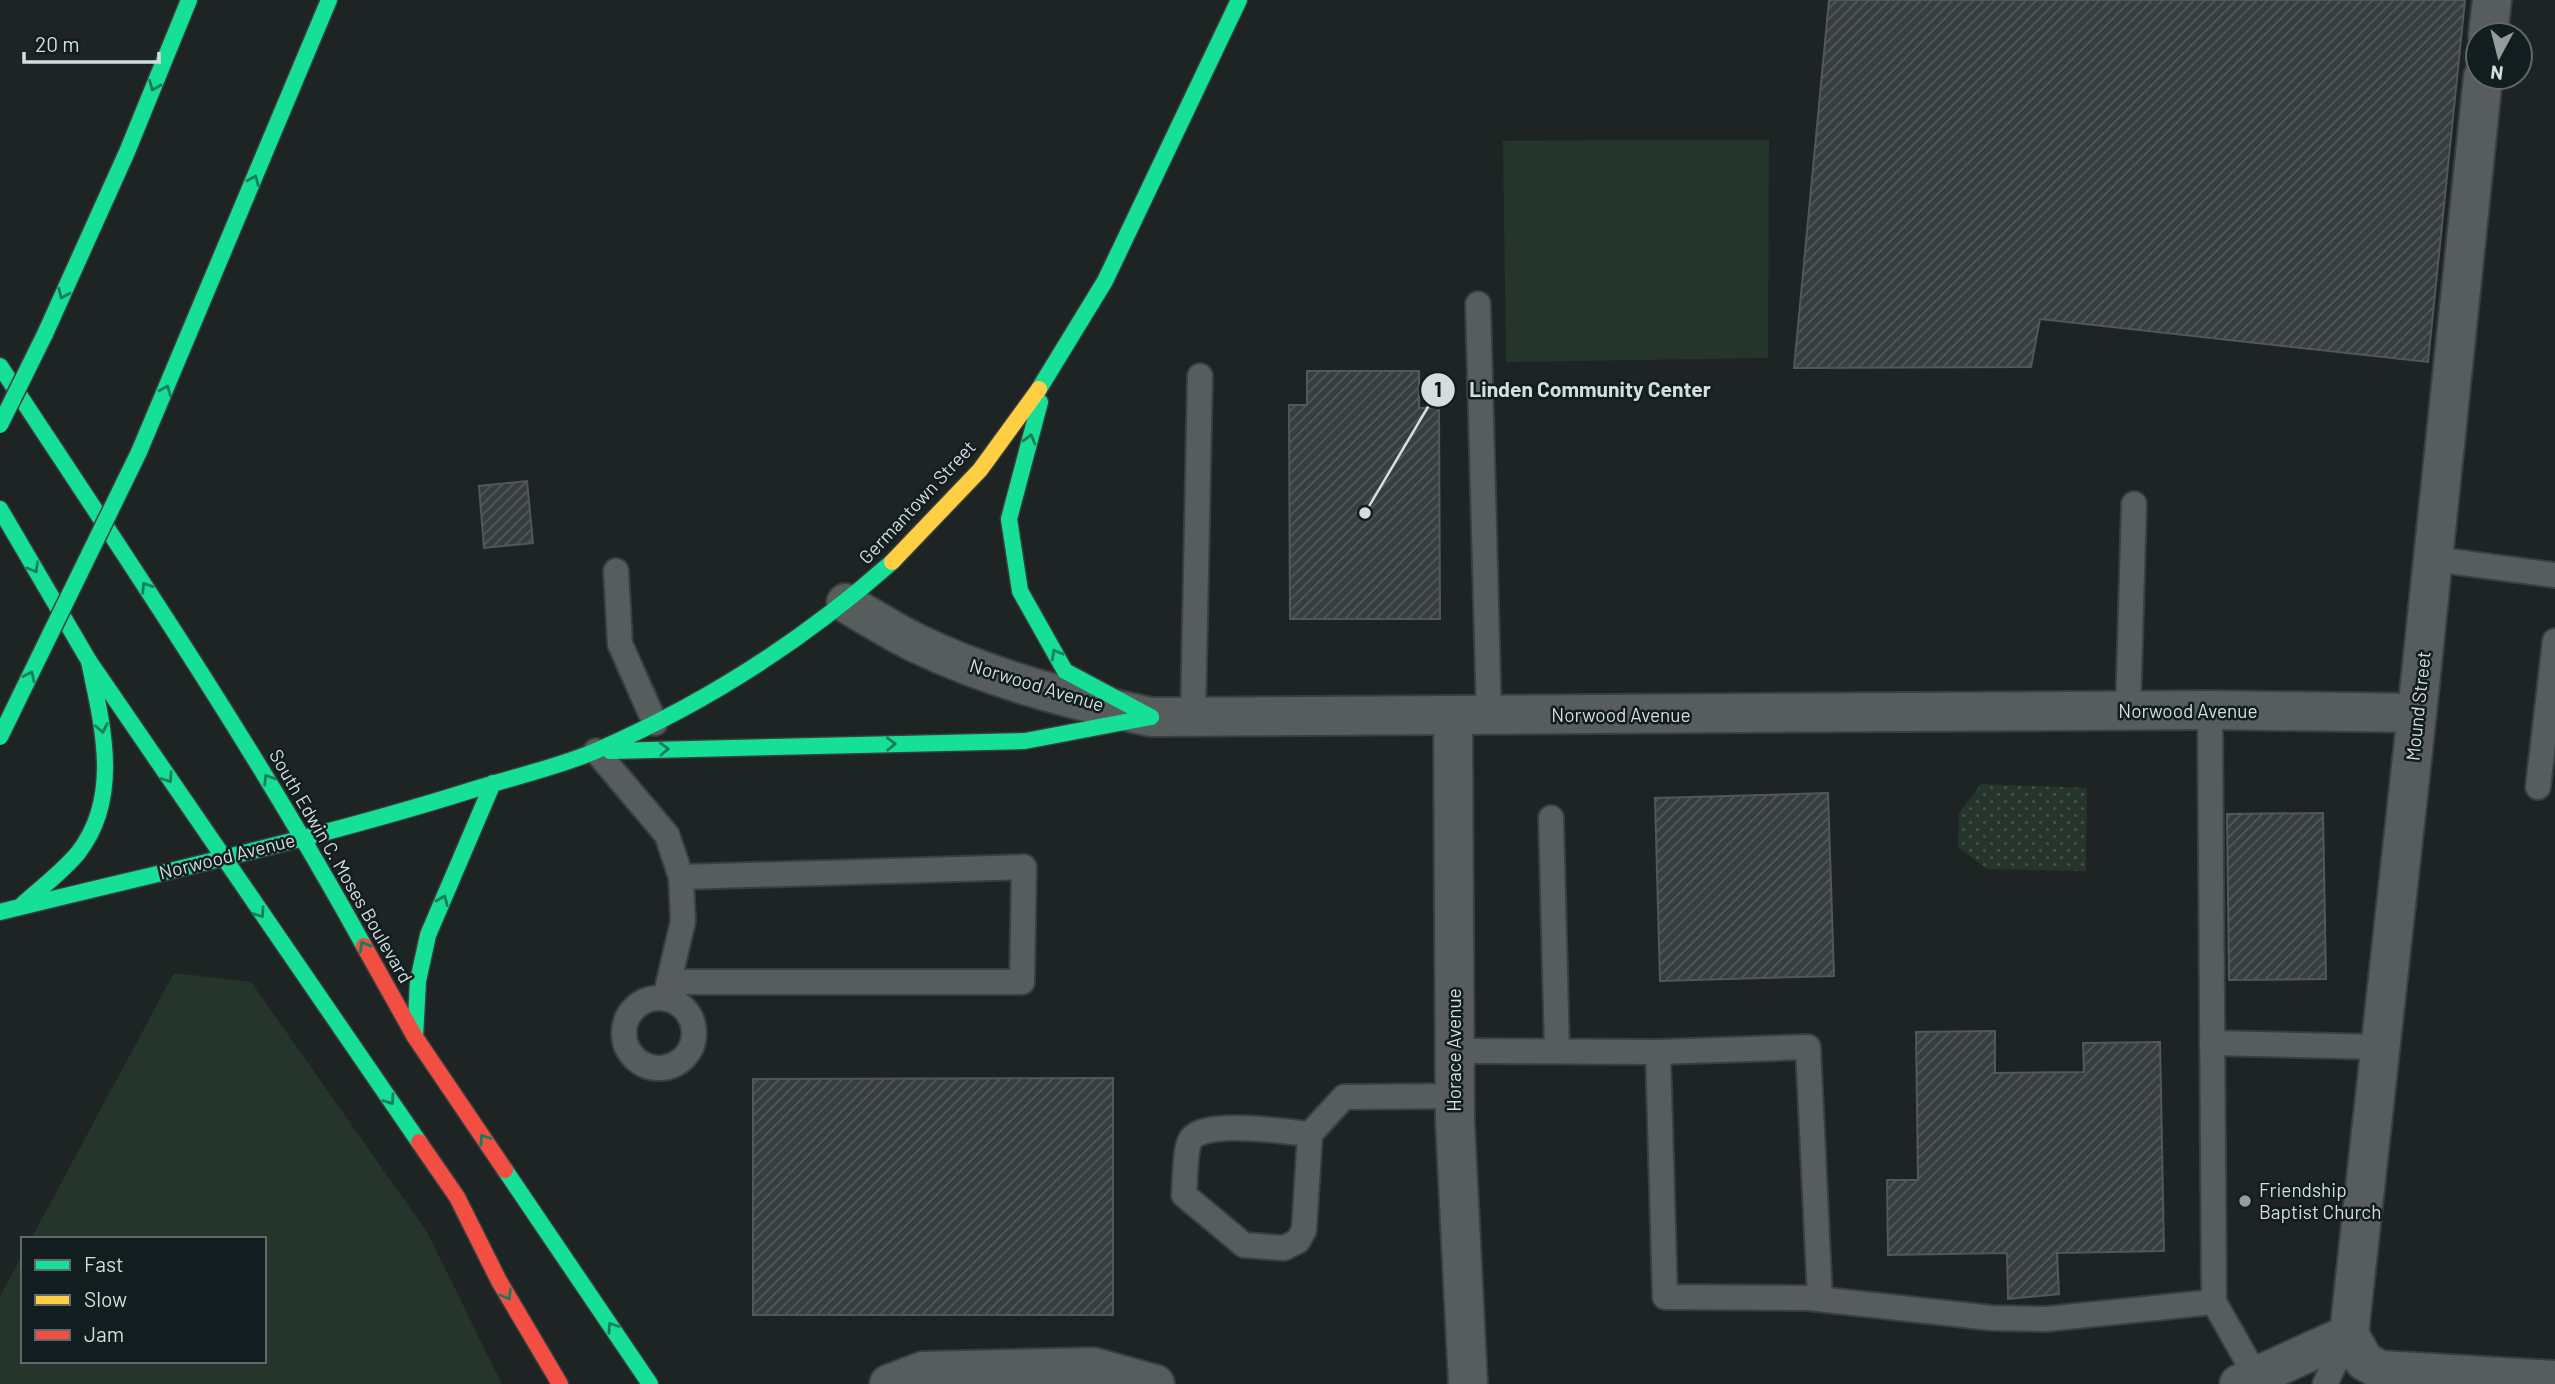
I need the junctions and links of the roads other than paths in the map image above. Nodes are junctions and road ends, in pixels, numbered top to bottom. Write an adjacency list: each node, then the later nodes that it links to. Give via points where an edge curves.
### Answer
1 (189, 0): 11 (main road, one-way to 11, bridge, via 127,152)
2 (329, 0): 27 (main road, one-way to 2, bridge, via 139,452)
3 (1239, 0): 10 (main road, Germantown Street, via 1105,281)
4 (2492, 0): 5 (street)
5 (2490, 21)
6 (2482, 91): 14 (street, Mound Street)
7 (1478, 304): 25 (lane)
8 (0, 366): 32 (main road, South Edwin C. Moses Boulevard, one-way to 8, via 162,610)
9 (1200, 376): 23 (lane)
10 (1046, 379): 17 (main road, Germantown Street, via 980,470 902,553); 24 (main road, one-way to 10, via 1065,671 1020,591 1009,519)
11 (0, 425)
12 (2134, 504): 21 (lane)
13 (0, 509): 19 (main road, one-way to 19)
14 (2433, 559): 16 (lane); 22 (street, Mound Street)
15 (615, 571): 26 (lane, via 620,645)
16 (2555, 575)
17 (846, 603): 24 (street, Norwood Avenue, via 917,643 1013,681); 26 (main road, Germantown Street, via 719,689)
18 (2555, 641): 30 (lane)
19 (89, 661): 33 (main road, one-way to 33); 35 (main road, one-way to 35, via 106,748 104,797 90,835 68,863)
20 (2210, 710): 21 (street, Norwood Avenue); 22 (street, Norwood Avenue); 38 (lane)
21 (2127, 711): 25 (street, Norwood Avenue)
22 (2417, 712): 39 (street, Mound Street)
23 (1193, 716): 24 (street, Norwood Avenue); 25 (street, Norwood Avenue)
24 (1151, 717): 28 (main road, one-way to 24, via 1025,741)
25 (1471, 717): 40 (street, Horace Avenue)
26 (655, 723): 28 (main road, Germantown Street)
27 (0, 737)
28 (596, 751): 29 (main road, Germantown Street); 34 (lane, via 667,835)
29 (493, 783): 32 (main road, Norwood Avenue); 37 (main road, one-way to 29, via 418,981 428,935)
30 (2538, 787)
31 (1551, 818): 41 (lane)
32 (304, 837): 33 (main road, Norwood Avenue); 37 (main road, South Edwin C. Moses Boulevard, one-way to 32)
33 (222, 857): 35 (main road, Norwood Avenue); 50 (main road, one-way to 50, via 457,1197)
34 (681, 877): 34 (lane, via 683,921 667,990 1022,982 1024,867)
35 (19, 907): 36 (main road, Norwood Avenue)
36 (0, 912)
37 (415, 1037): 51 (main road, South Edwin C. Moses Boulevard, one-way to 37)
38 (2212, 1042): 39 (lane); 46 (lane)
39 (2380, 1047): 47 (street, Mound Street)
40 (1454, 1051): 41 (lane); 43 (street, Horace Avenue)
41 (1557, 1051): 42 (lane)
42 (1658, 1052): 45 (lane, via 1665,1297); 45 (lane, via 1808,1047)
43 (1455, 1109): 44 (lane, via 1344,1097); 54 (street, Horace Avenue)
44 (1310, 1134): 44 (lane, via 1218,1128 1199,1131 1190,1141 1184,1195 1244,1245 1284,1248 1298,1241 1304,1230)
45 (1820, 1299): 46 (lane, via 1992,1318)
46 (2214, 1302): 48 (lane)
47 (2348, 1334): 48 (street); 49 (street, via 2364,1361 2380,1370); 55 (lane)
48 (2248, 1380)
49 (2555, 1380)
50 (559, 1384)
51 (650, 1384)
52 (889, 1384): 53 (street, via 923,1371 1093,1367)
53 (1155, 1384)
54 (1468, 1384)
55 (2325, 1384)

